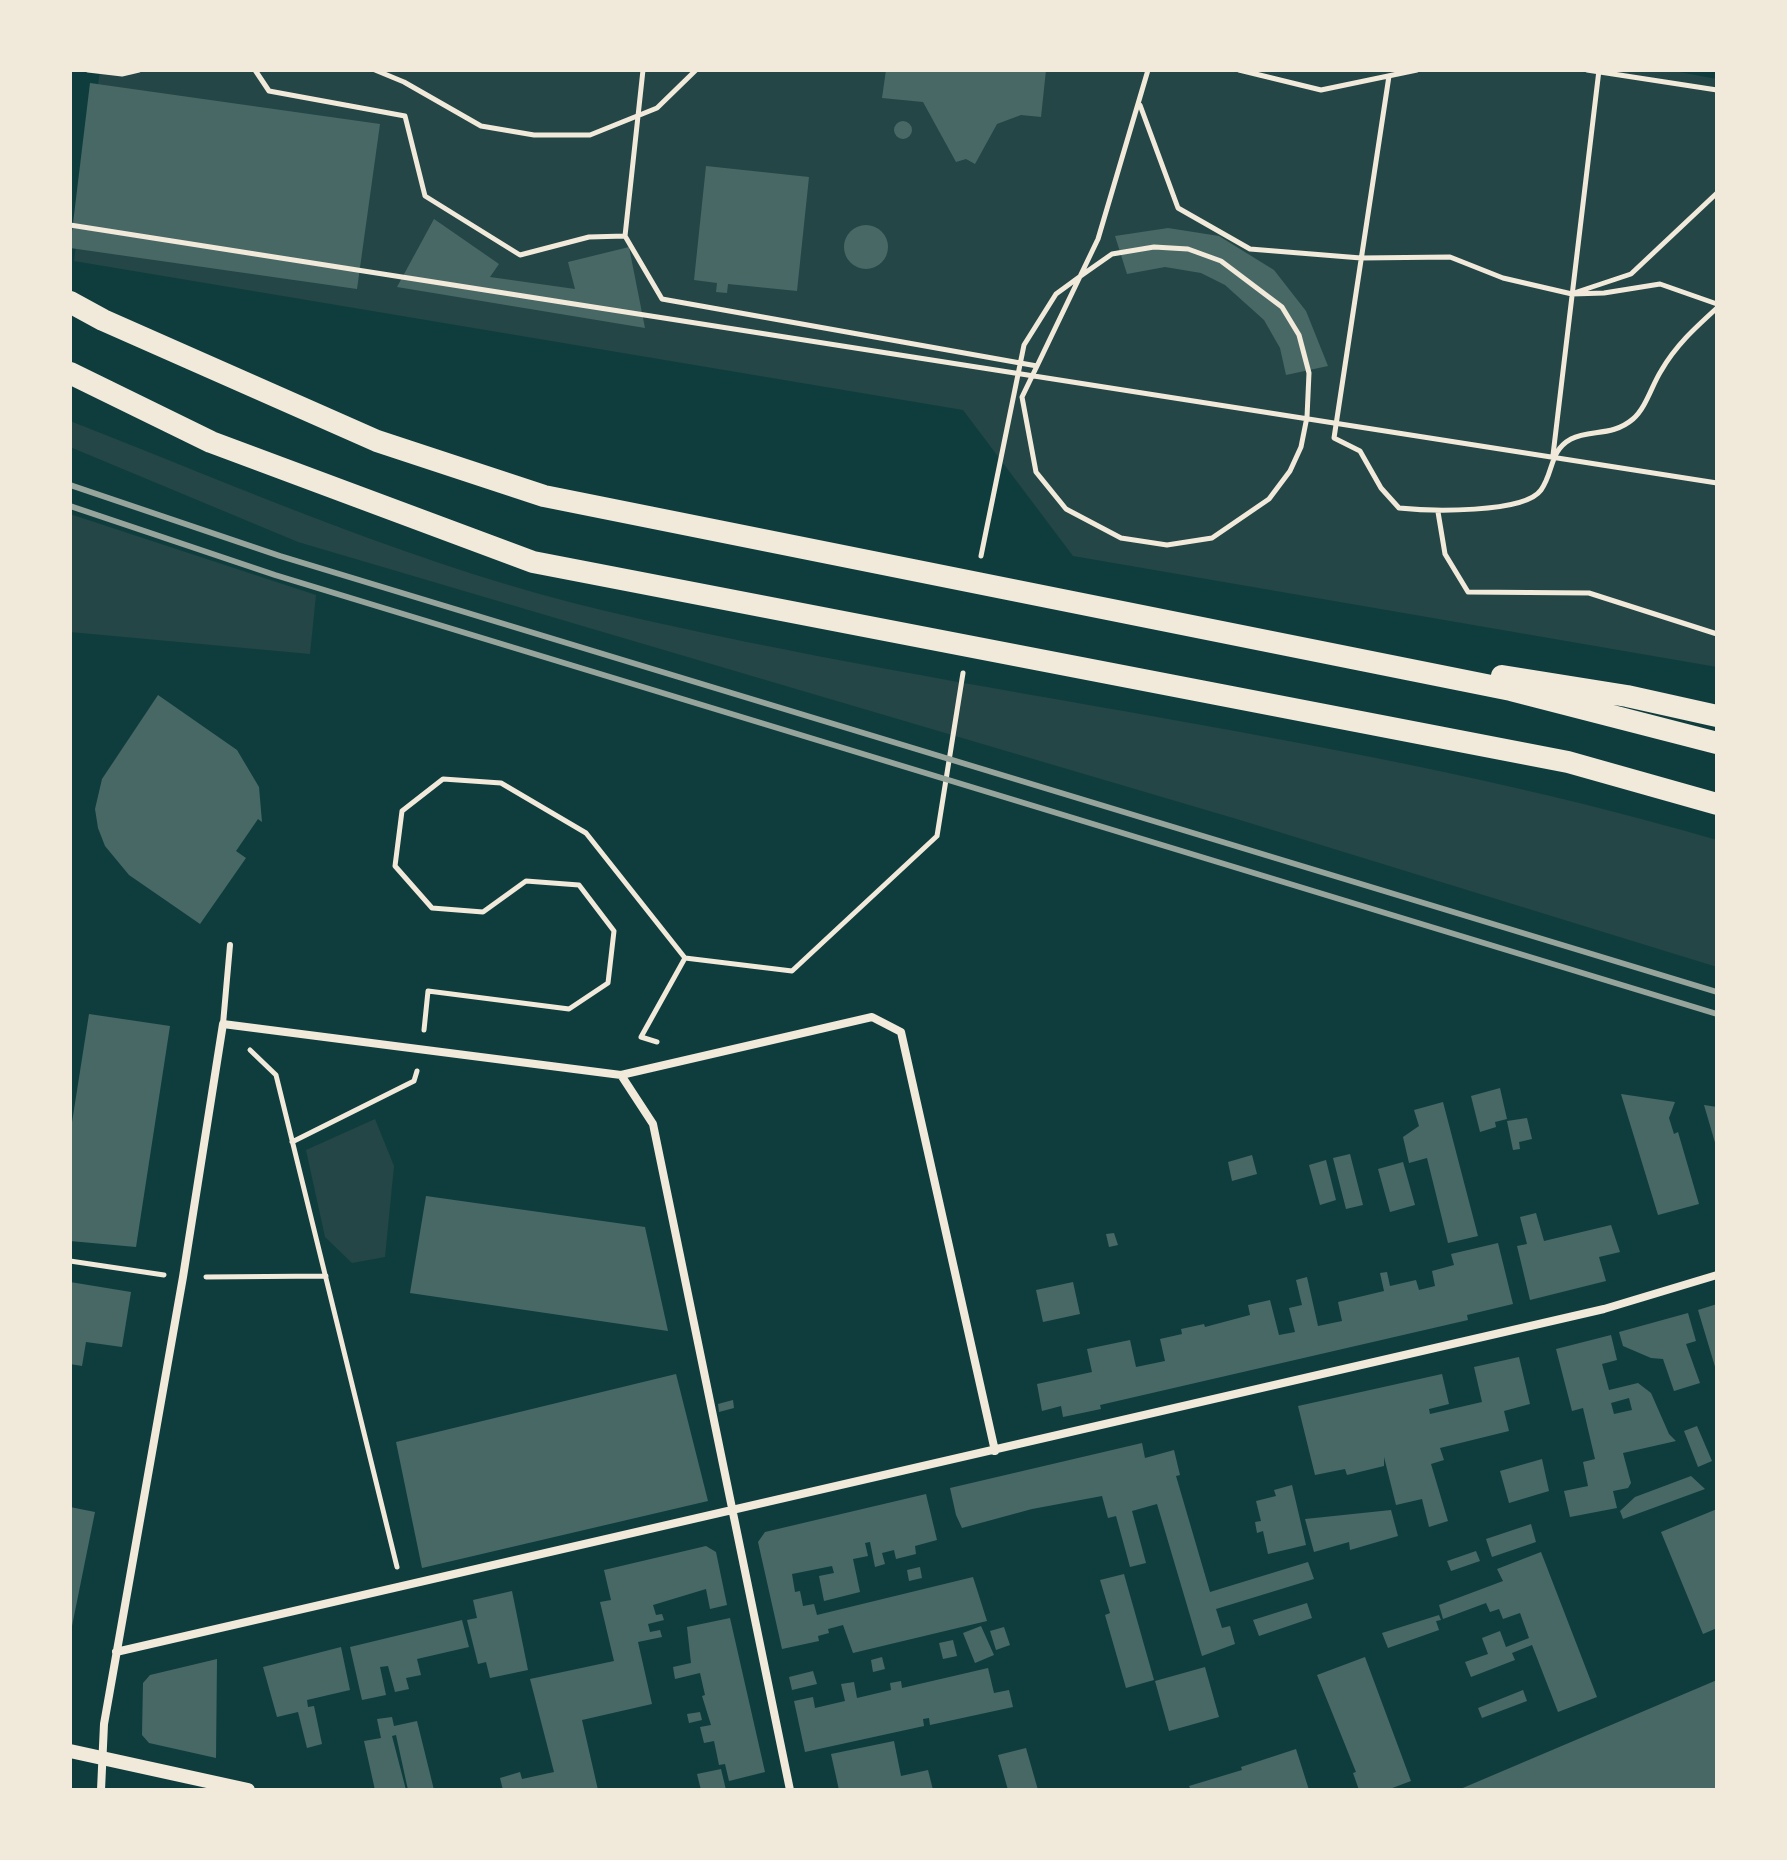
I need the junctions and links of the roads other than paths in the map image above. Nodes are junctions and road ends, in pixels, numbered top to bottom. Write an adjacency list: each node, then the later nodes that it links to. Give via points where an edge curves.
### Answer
1 (70, 302): 3 (highway, via 377,441 544,496)
2 (70, 373): 6 (highway, via 211,442 533,562 1568,762)
3 (1403, 669): 4 (highway, via 1514,676); 5 (highway, via 1621,716)
4 (1717, 716)
5 (1717, 743)
6 (1717, 804)
7 (230, 945): 8 (lane)
8 (223, 1024): 9 (street); 13 (street)
9 (621, 1075): 11 (street, via 872,1017 901,1032); 12 (street, via 653,1124)
10 (1717, 1275): 11 (street, via 1604,1309)
11 (995, 1451): 12 (street)
12 (731, 1513): 13 (street); 18 (street)
13 (116, 1652): 15 (street)
14 (70, 1751): 15 (street)
15 (104, 1758): 16 (street); 17 (street)
16 (101, 1790)
17 (248, 1790)
18 (790, 1790)

